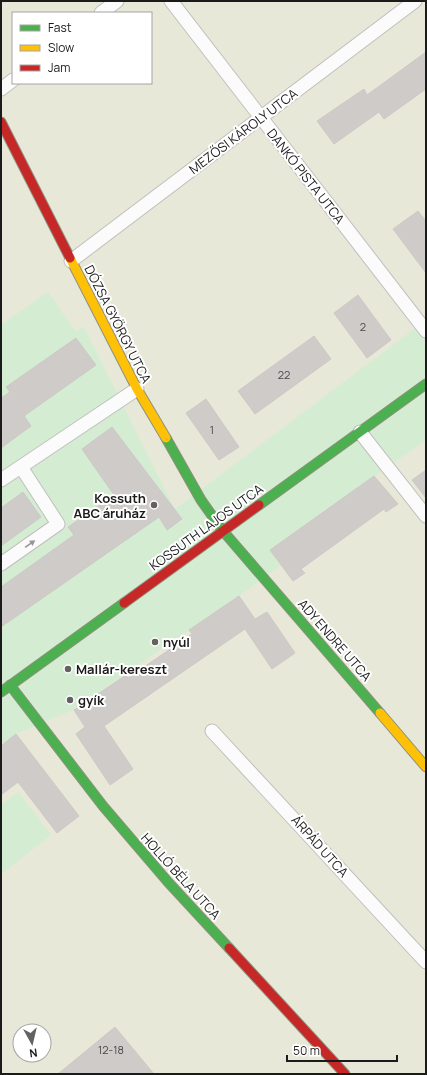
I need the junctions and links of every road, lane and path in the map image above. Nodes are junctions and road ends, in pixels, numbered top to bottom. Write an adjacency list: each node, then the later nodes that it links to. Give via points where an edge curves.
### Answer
1 (117, 1): 4 (street)
2 (171, 1): 7 (street, DANKÓ PISTA UTCA)
3 (415, 1): 7 (street, MEZŐSI KÁROLY UTCA)
4 (102, 12)
5 (12, 81): 6 (street)
6 (1, 89)
7 (261, 118): 9 (street, MEZŐSI KÁROLY UTCA); 10 (street, DANKÓ PISTA UTCA)
8 (1, 122): 9 (street, DÓZSA GYÖRGY UTCA)
9 (71, 261): 12 (street, DÓZSA GYÖRGY UTCA)
10 (426, 331)
11 (426, 384): 13 (street, KOSSUTH LAJOS UTCA)
12 (137, 389): 14 (street); 17 (street, DÓZSA GYÖRGY UTCA, via 201,500)
13 (360, 432): 16 (street); 17 (street, KOSSUTH LAJOS UTCA)
14 (21, 467): 15 (street); 18 (street, one-way to 14, via 58,524)
15 (1, 480)
16 (426, 516)
17 (223, 531): 19 (street, KOSSUTH LAJOS UTCA); 22 (street, ADY ENDRE UTCA)
18 (1, 564)
19 (10, 685): 20 (street, KOSSUTH LAJOS UTCA); 24 (street, HOLLÓ BÉLA UTCA, via 103,806 163,876)
20 (1, 692)
21 (212, 731): 23 (street, ÁRPÁD UTCA)
22 (426, 767)
23 (426, 962)
24 (345, 1074)

